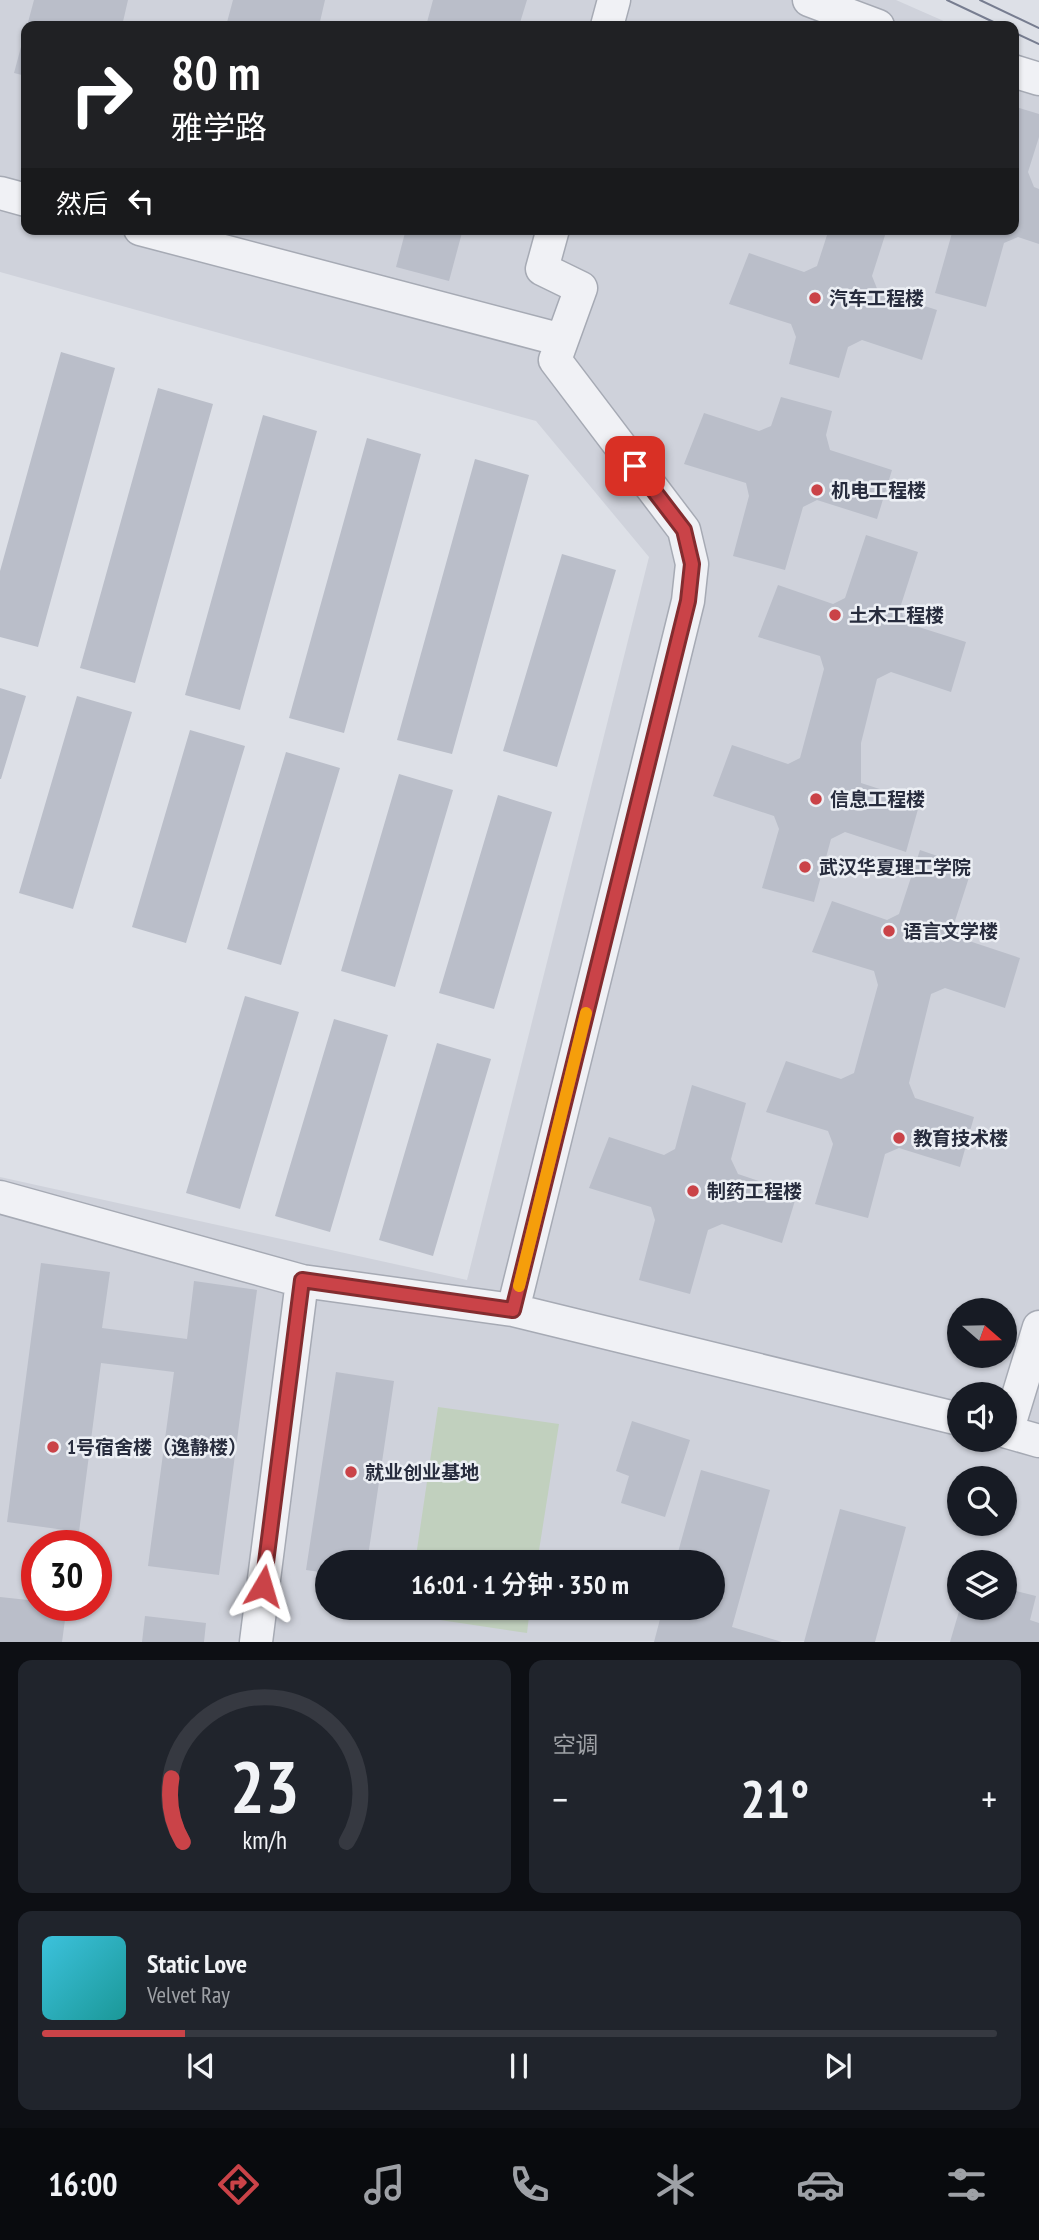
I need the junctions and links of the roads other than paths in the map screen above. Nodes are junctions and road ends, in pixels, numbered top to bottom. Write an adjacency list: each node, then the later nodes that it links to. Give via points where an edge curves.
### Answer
1 (614, 0): 3 (street)
2 (810, 0): 4 (street)
3 (608, 21)
4 (865, 21)
5 (1019, 73): 6 (street)
6 (1039, 79)
7 (0, 193): 8 (street)
8 (21, 199)
9 (162, 235): 11 (street)
10 (551, 235): 11 (street, via 542,269 581,288)
11 (562, 340): 14 (street, via 555,360 684,530 692,564 688,601)
12 (0, 1197): 13 (street)
13 (302, 1280): 14 (street); 20 (street)
14 (513, 1310): 17 (street)
15 (1039, 1328): 16 (street)
16 (1017, 1397)
17 (947, 1416)
18 (1017, 1434): 19 (street)
19 (1039, 1441)
20 (256, 1642)

